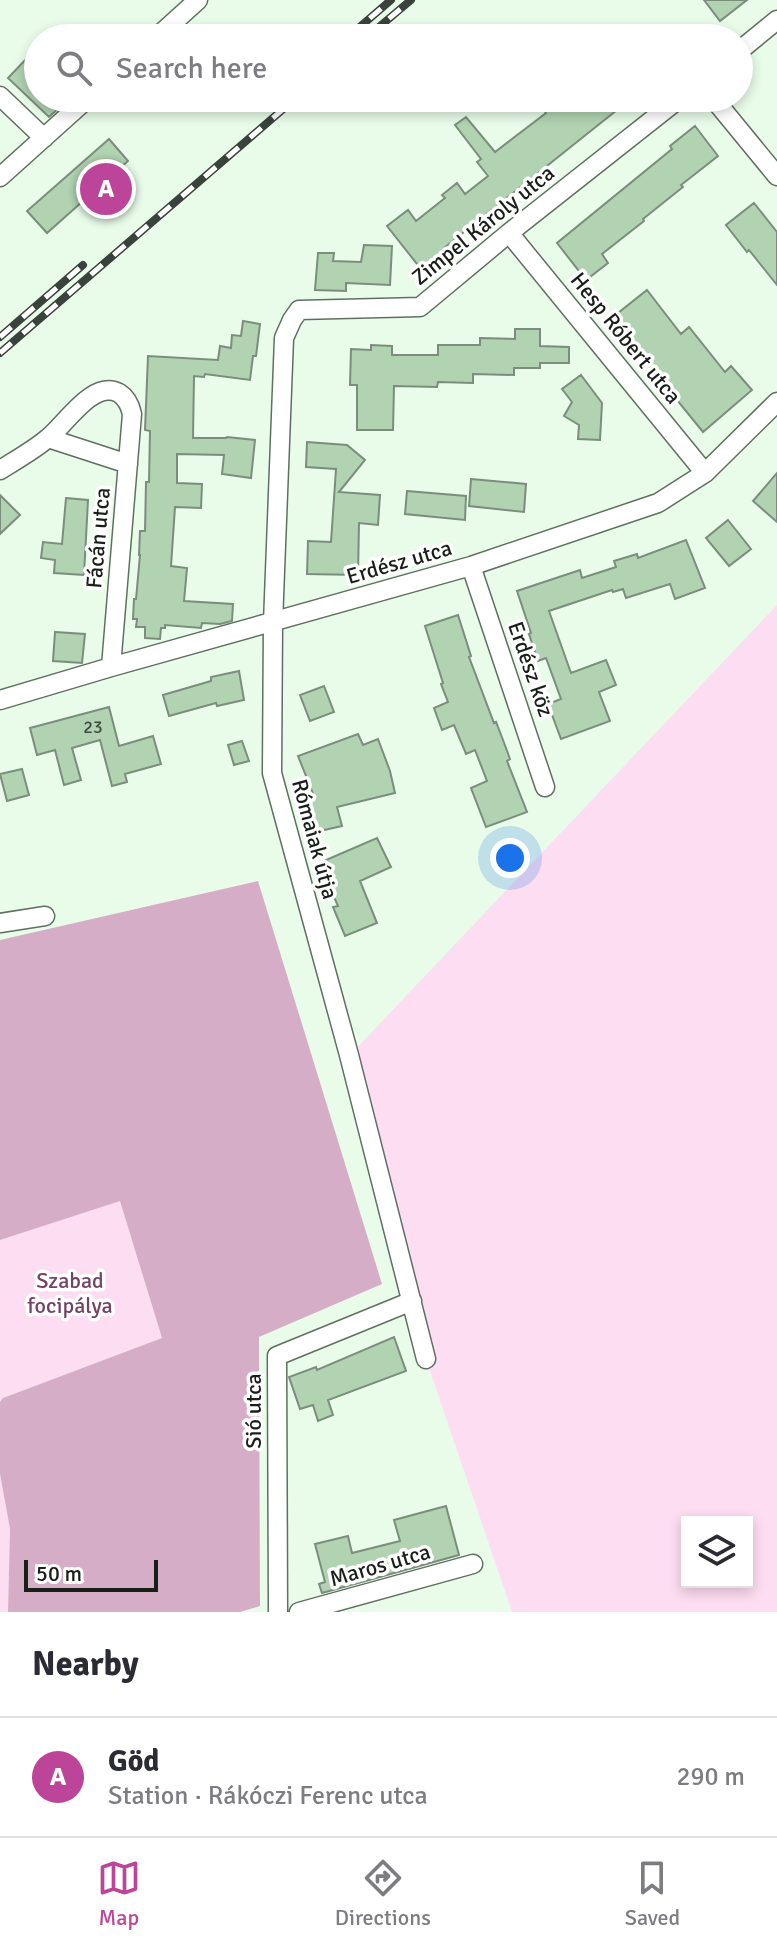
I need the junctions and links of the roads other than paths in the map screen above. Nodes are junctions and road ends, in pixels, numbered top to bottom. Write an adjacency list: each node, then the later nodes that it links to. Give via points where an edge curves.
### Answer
1 (198, 0): 3 (street)
2 (777, 20): 4 (street)
3 (171, 24)
4 (753, 40)
5 (0, 96): 9 (street)
6 (73, 112): 9 (street)
7 (662, 112): 12 (street, Zimpel Károly utca)
8 (724, 112): 10 (street)
9 (44, 138): 11 (street)
10 (777, 176)
11 (0, 177)
12 (509, 233): 13 (street, Zimpel Károly utca, via 420,307 299,310); 18 (street, Hesp Róbert utca)
13 (292, 320): 20 (street, Rómaiak útja, via 284,338)
14 (777, 402): 18 (street, Erdész utca)
15 (48, 438): 16 (street); 16 (street, Fácán utca, via 88,398 110,390 130,403); 17 (street)
16 (128, 464): 21 (street, Fácán utca)
17 (0, 470)
18 (705, 473): 19 (street, Erdész utca, via 658,503)
19 (471, 566): 20 (street, Erdész utca); 23 (street, Erdész köz)
20 (273, 623): 21 (street, Erdész utca); 26 (street, Rómaiak útja, via 272,773)
21 (111, 667): 22 (street, Erdész utca)
22 (0, 700)
23 (545, 787)
24 (45, 916): 25 (street)
25 (0, 923)
26 (412, 1301): 27 (street, Rómaiak útja); 29 (street, Sió utca, via 277,1356)
27 (426, 1359)
28 (473, 1564): 30 (street, Maros utca)
29 (278, 1612)
30 (299, 1612)

